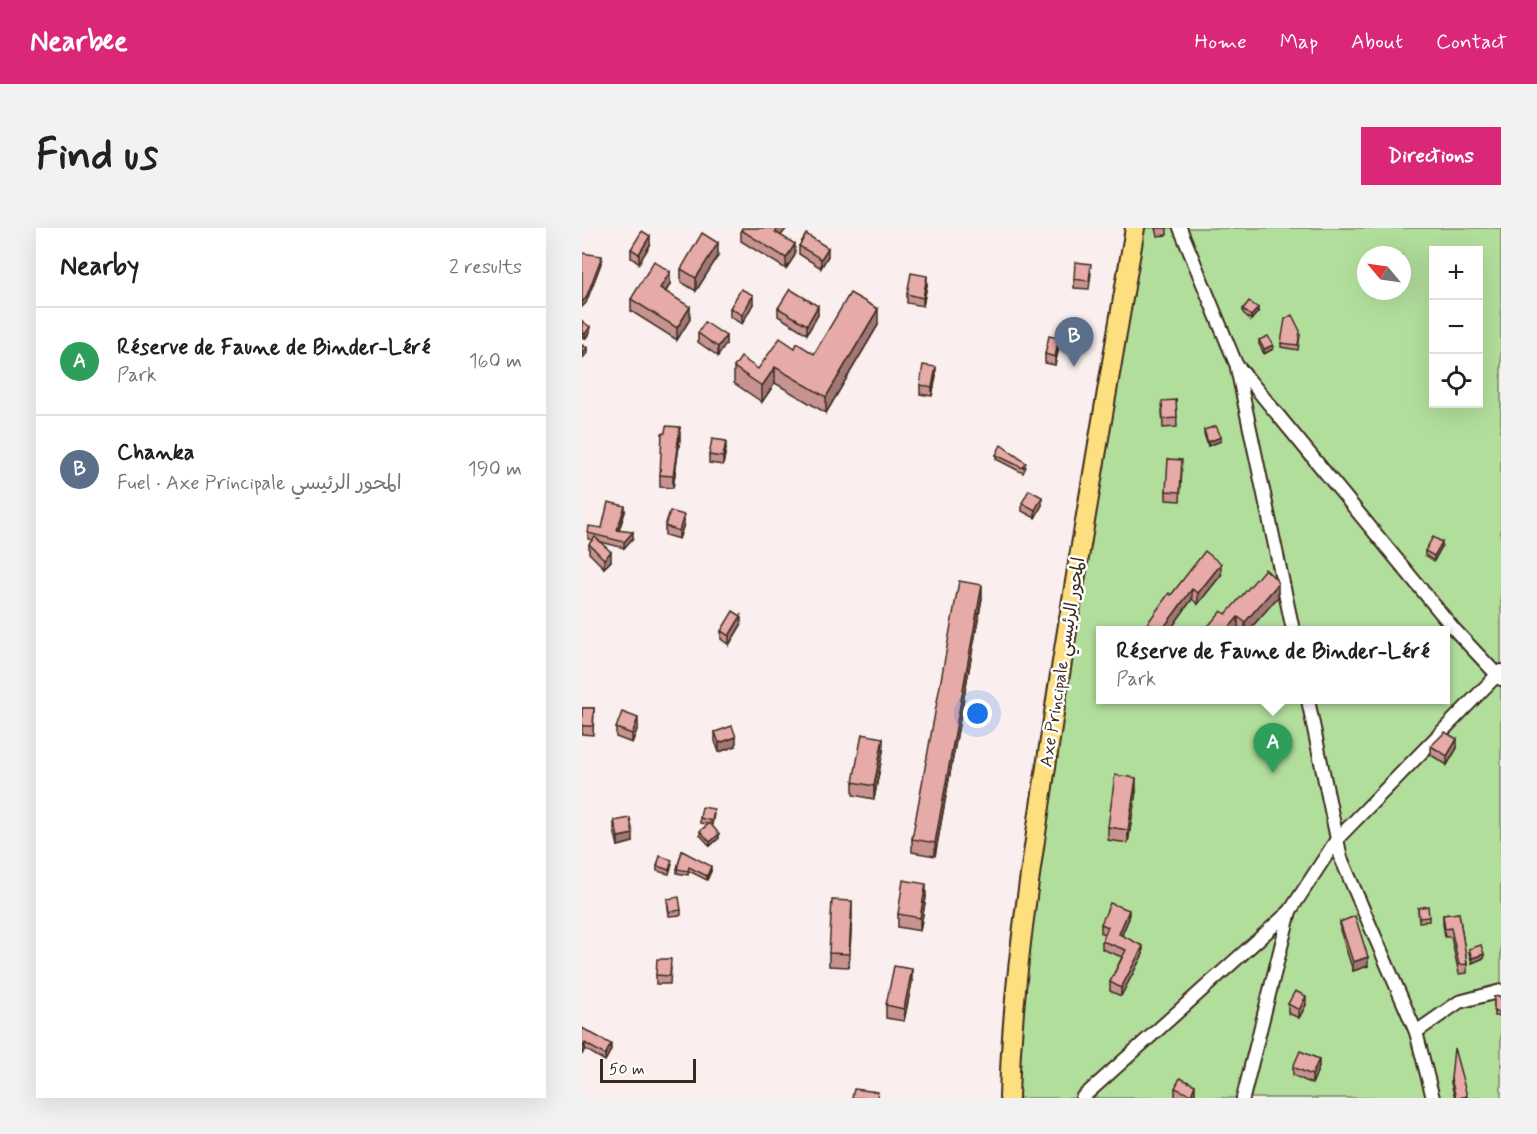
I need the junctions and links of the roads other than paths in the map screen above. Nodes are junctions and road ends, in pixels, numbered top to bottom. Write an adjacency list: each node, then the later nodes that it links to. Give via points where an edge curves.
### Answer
1 (1135, 228): 11 (main road, Axe Principale المحور الرئيسي, via 1064,643 1026,903 1011,1034)
2 (1180, 228): 3 (street)
3 (1236, 364): 4 (street); 5 (street, via 1454,629)
4 (1292, 626)
5 (1499, 674): 7 (street)
6 (1309, 704): 7 (street)
7 (1337, 839): 8 (street); 10 (street, via 1341,858)
8 (1290, 911): 12 (street); 13 (street)
9 (1501, 991): 10 (street, via 1459,1002)
10 (1416, 1032): 14 (street)
11 (1010, 1098)
12 (1082, 1098)
13 (1243, 1098)
14 (1433, 1098)

